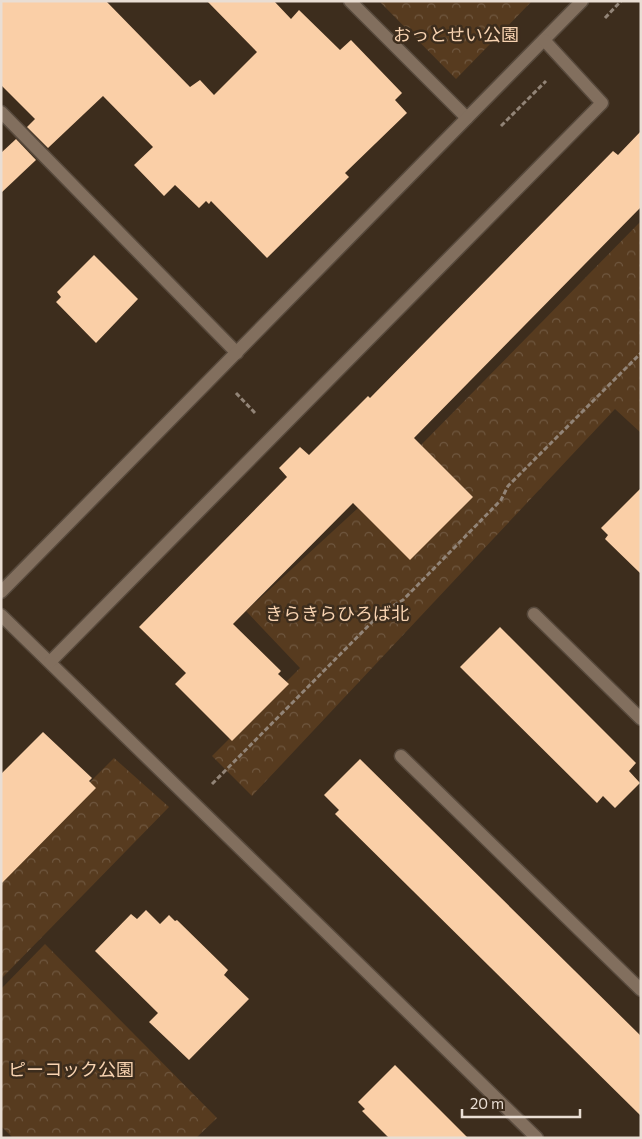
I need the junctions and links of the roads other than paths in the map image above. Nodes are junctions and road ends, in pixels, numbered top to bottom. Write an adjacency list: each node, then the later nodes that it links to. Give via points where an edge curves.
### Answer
1 (350, 1): 5 (street)
2 (582, 1): 3 (street)
3 (544, 40): 5 (street); 10 (street, via 602,103)
4 (1, 112): 6 (street)
5 (467, 118): 6 (street)
6 (237, 353): 7 (street)
7 (4, 584)
8 (534, 614): 11 (street)
9 (1, 615): 10 (street)
10 (50, 662): 14 (street)
11 (641, 719)
12 (401, 756): 13 (street)
13 (641, 990)
14 (537, 1138)

